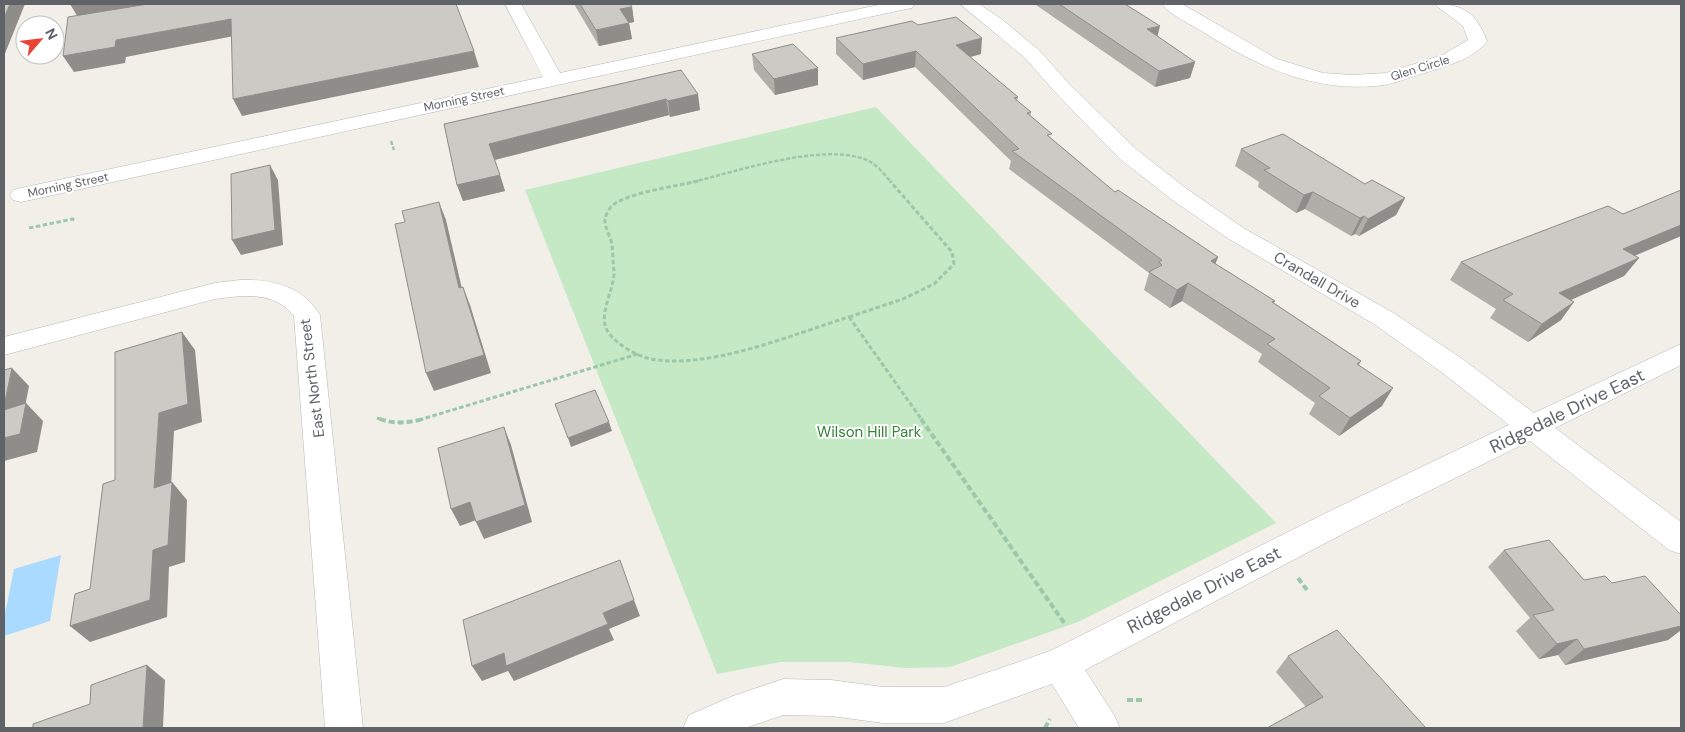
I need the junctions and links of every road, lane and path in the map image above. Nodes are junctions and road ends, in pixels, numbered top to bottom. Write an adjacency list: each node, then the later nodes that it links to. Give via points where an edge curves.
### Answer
1 (513, 4): 6 (street)
2 (906, 4): 6 (street, Morning Street)
3 (968, 4): 15 (street, Crandall Drive, via 1032,54 1128,154 1179,194 1237,234 1383,318 1454,366)
4 (1171, 4): 5 (street, Glen Circle, via 1280,68 1308,76 1348,80 1385,79 1461,55 1478,41 1471,23)
5 (1442, 4)
6 (554, 80): 7 (street, Morning Street)
7 (21, 195)
8 (72, 222): 9 (path, via 73,219)
9 (30, 228)
10 (849, 317): 12 (path, via 732,352 688,361); 12 (path, via 904,299 934,284 954,264 952,252 869,161 841,154 813,154 655,189 621,198 610,207 605,220 612,245 614,279 605,312 606,330); 17 (path)
11 (4, 346): 21 (street, East North Street, via 215,291 265,289 288,295 300,304 306,315 308,334)
12 (638, 354): 14 (path, via 413,422 388,422)
13 (1681, 354): 15 (street, Ridgedale Drive East)
14 (377, 418)
15 (1534, 427): 16 (street, Crandall Drive); 17 (street, Ridgedale Drive East, via 1342,519)
16 (1681, 540)
17 (1072, 657): 22 (street, Ridgedale Drive East, via 944,705 882,705 832,698 784,697); 24 (street)
18 (1126, 700): 19 (path)
19 (1144, 700)
20 (1052, 716): 23 (path)
21 (344, 728)
22 (702, 728)
23 (1045, 728)
24 (1101, 728)

